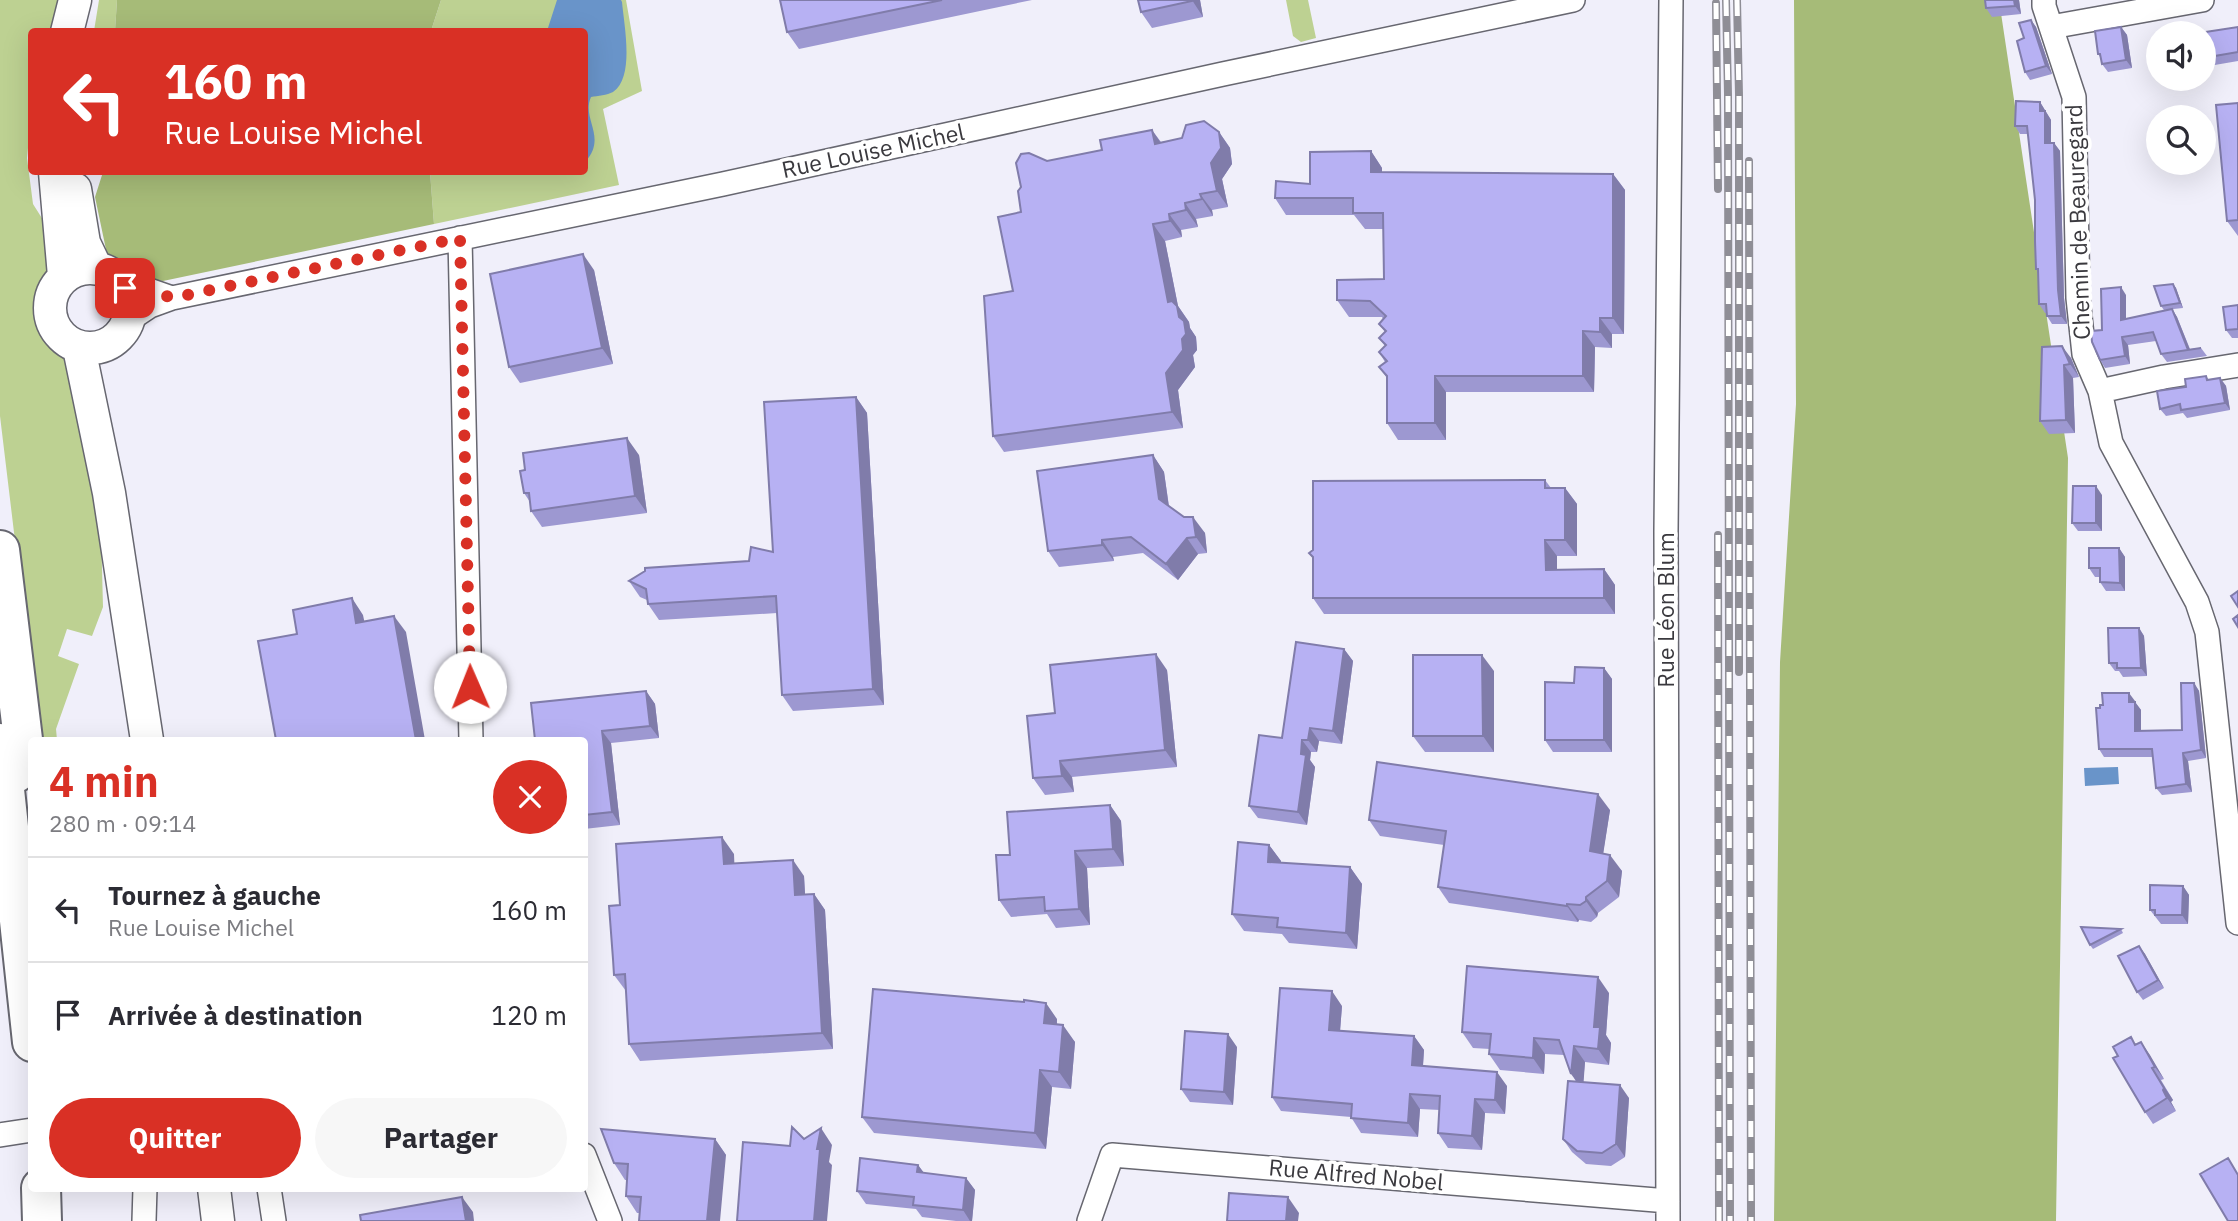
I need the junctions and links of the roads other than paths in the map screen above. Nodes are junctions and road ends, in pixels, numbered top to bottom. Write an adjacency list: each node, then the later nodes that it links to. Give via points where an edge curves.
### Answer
1 (77, 0): 7 (main road); 8 (main road)
2 (1573, 0): 11 (street, Rue Louise Michel)
3 (1671, 0): 35 (street, Rue Léon Blum, via 1666,532)
4 (2044, 0): 6 (street, Chemin de Beauregard)
5 (2202, 0): 6 (street)
6 (2051, 27): 19 (street, Chemin de Beauregard, via 2074,97 2078,298 2084,354)
7 (68, 28)
8 (76, 28)
9 (55, 175): 13 (main road)
10 (73, 175): 12 (main road, via 84,243)
11 (460, 238): 15 (street, Rue Louise Michel); 22 (street)
12 (96, 268): 13 (main road); 14 (main road, via 113,274)
13 (64, 276): 17 (main road, via 53,290 49,307 52,325 63,340)
14 (125, 288): 15 (street, Rue Louise Michel); 16 (main road, via 131,305)
15 (172, 298): 16 (street, Rue Louise Michel)
16 (129, 320): 17 (main road, via 121,334)
17 (94, 346): 21 (main road, via 109,493)
18 (2230, 367): 19 (street)
19 (2100, 391): 25 (street, Chemin de Beauregard, via 2111,443 2203,619)
20 (0, 550): 24 (highway, via 26,764)
21 (147, 737)
22 (471, 737)
23 (0, 743): 24 (highway)
24 (5, 785): 27 (highway)
25 (2231, 793): 26 (street, Chemin de Beauregard)
26 (2238, 923)
27 (28, 1004)
28 (28, 1131): 29 (street)
29 (0, 1135)
30 (588, 1165): 40 (street)
31 (41, 1192): 36 (highway)
32 (145, 1192): 37 (street)
33 (214, 1192): 38 (main road)
34 (270, 1192): 39 (street)
35 (1668, 1211): 41 (street, Rue Alfred Nobel, via 1112,1155)
36 (42, 1221)
37 (144, 1221)
38 (218, 1221)
39 (274, 1221)
40 (610, 1221)
41 (1089, 1221)

